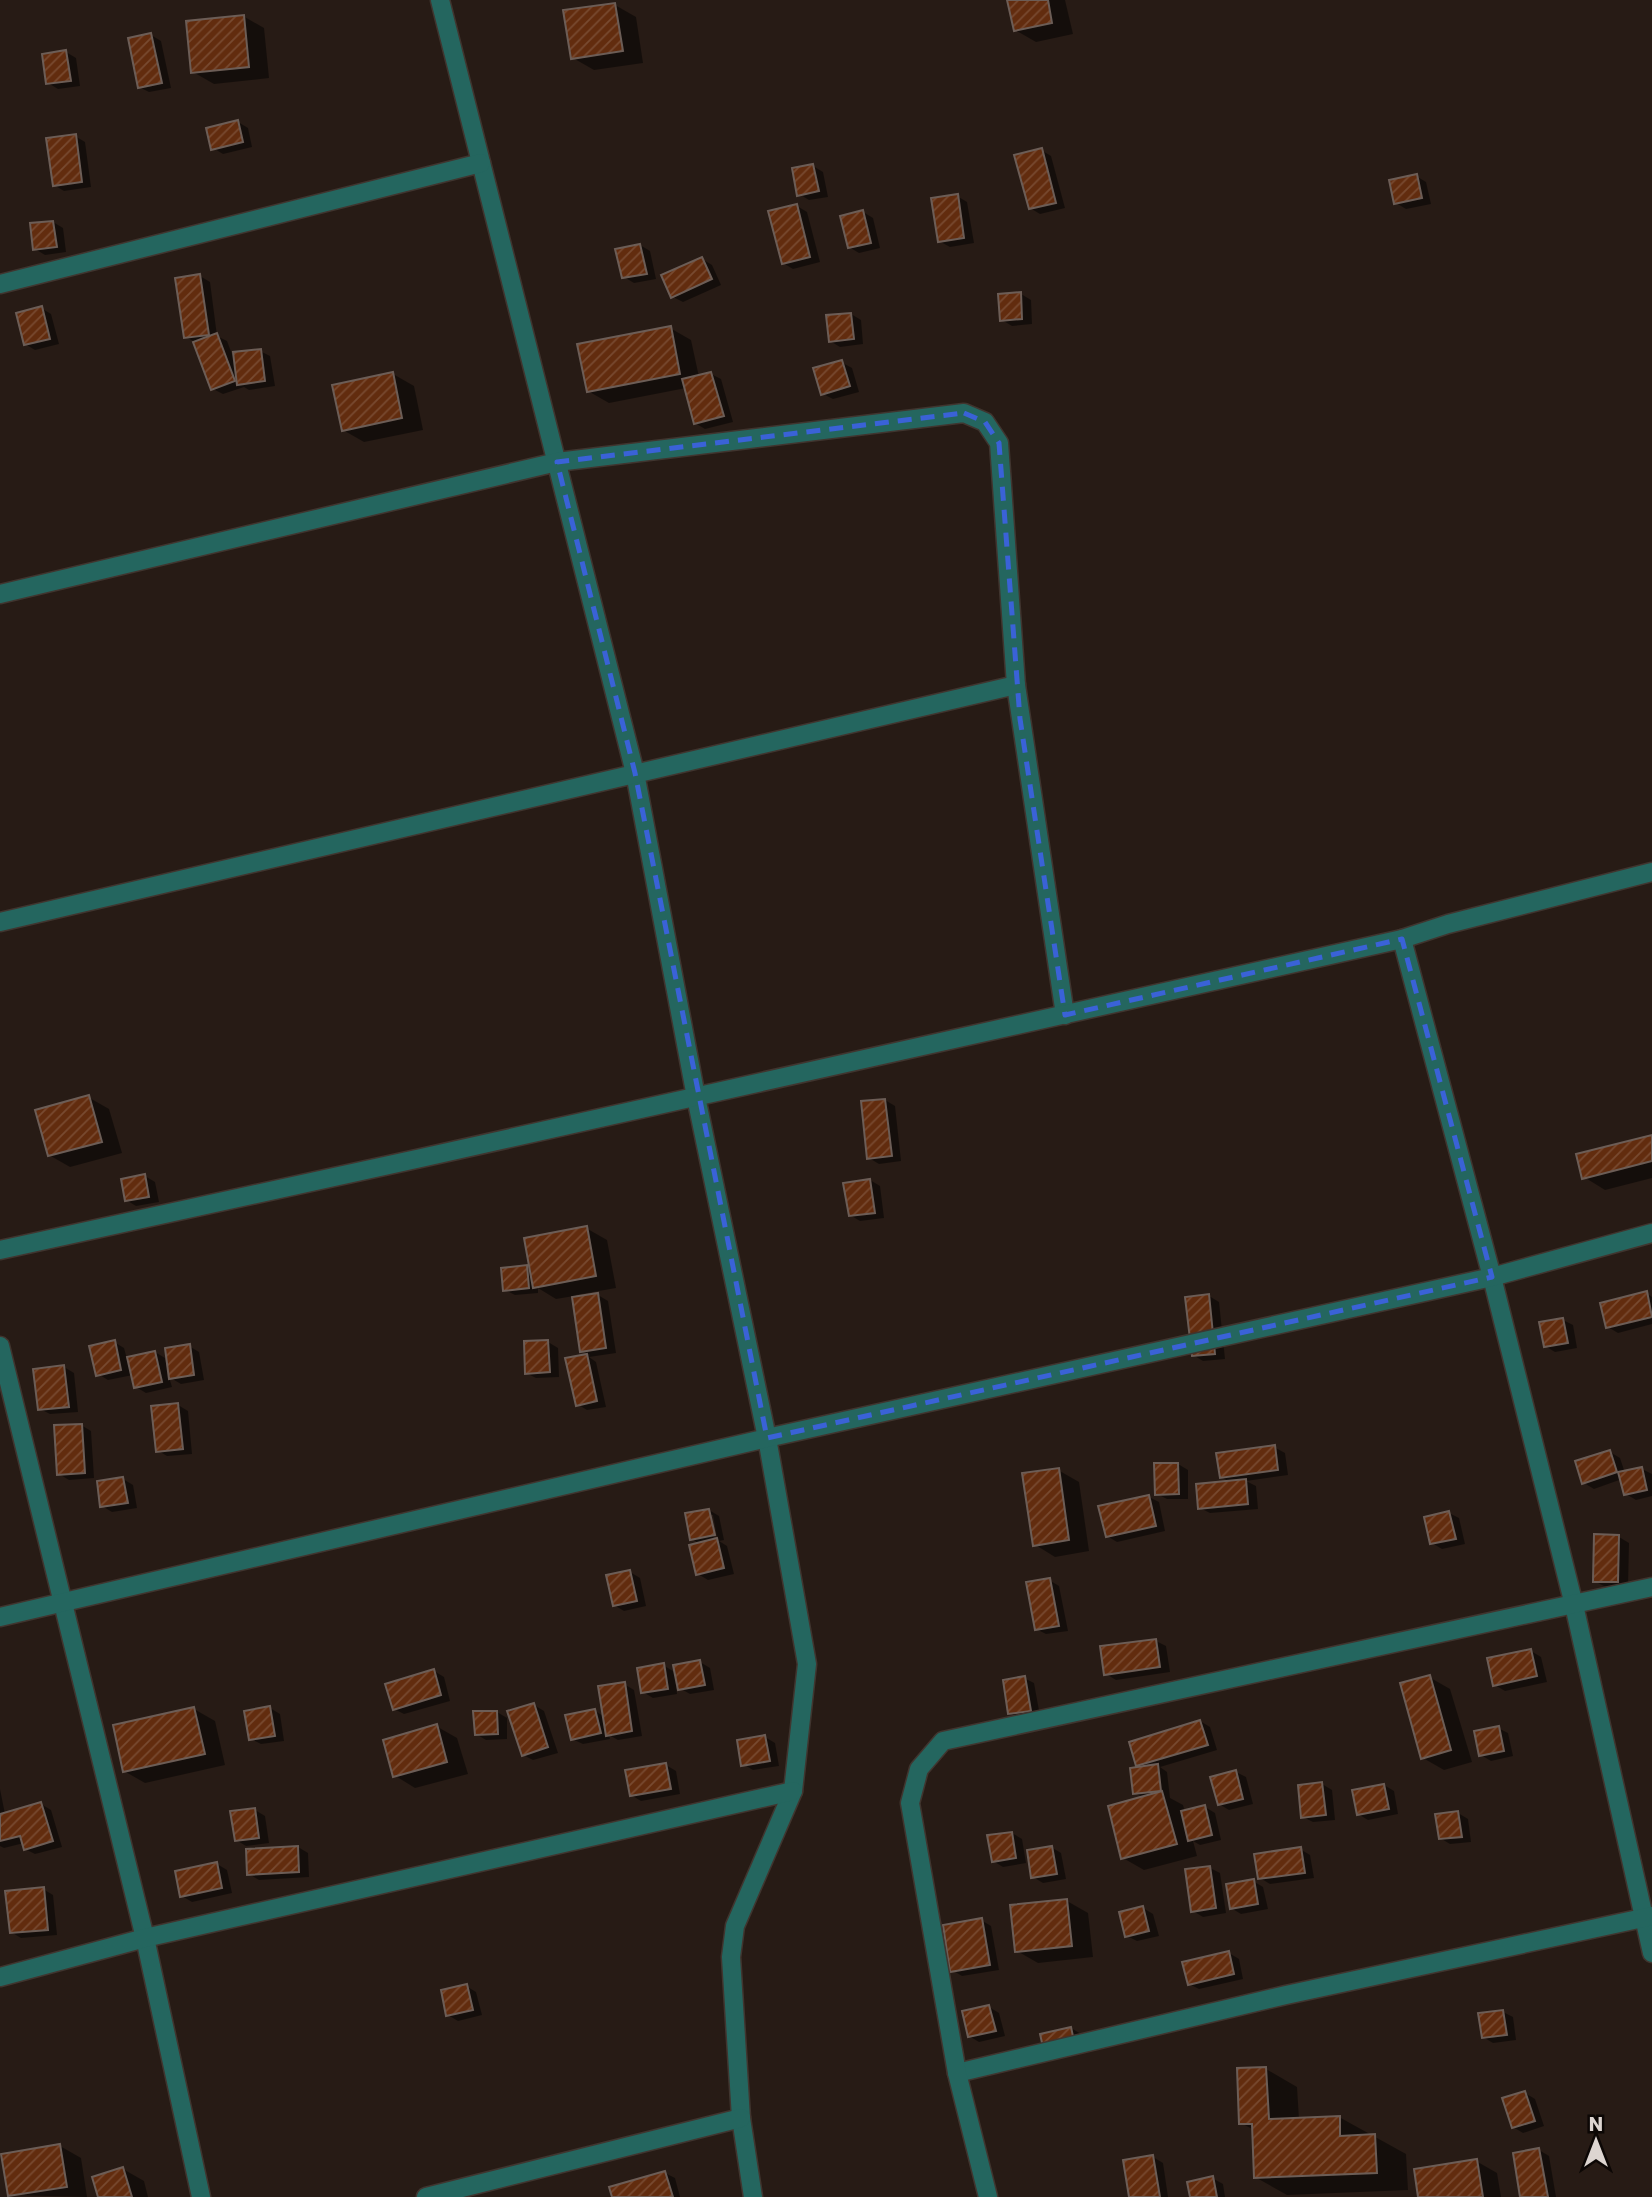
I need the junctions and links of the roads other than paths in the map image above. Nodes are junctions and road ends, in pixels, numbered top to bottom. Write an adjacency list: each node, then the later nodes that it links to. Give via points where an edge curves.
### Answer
1 (440, 0): 2 (street)
2 (481, 163): 3 (street); 4 (street)
3 (0, 284)
4 (557, 462): 5 (street); 6 (street, via 964,414 985,422 999,443); 7 (street)
5 (0, 594)
6 (1016, 685): 7 (street); 11 (street)
7 (635, 774): 9 (street); 12 (street)
8 (1652, 872): 10 (street)
9 (0, 922)
10 (1402, 939): 11 (street); 15 (street)
11 (1065, 1015): 12 (street)
12 (696, 1097): 14 (street); 17 (street)
13 (1652, 1233): 15 (street)
14 (0, 1250)
15 (1492, 1277): 17 (street); 20 (street)
16 (0, 1346): 19 (street)
17 (767, 1438): 19 (street); 22 (street, via 807,1664)
18 (1652, 1587): 20 (street)
19 (63, 1602): 21 (street); 24 (street)
20 (1574, 1605): 23 (street); 27 (street, via 943,1741 919,1769 910,1803)
21 (0, 1617)
22 (793, 1791): 24 (street); 28 (street, via 732,1942)
23 (1648, 1917): 25 (street); 27 (street, via 1286,1995)
24 (145, 1938): 26 (street); 29 (street)
25 (1652, 1953)
26 (0, 1977)
27 (957, 2073): 32 (street)
28 (741, 2118): 30 (street); 31 (street)
29 (201, 2197)
30 (426, 2197)
31 (752, 2197)
32 (988, 2197)

